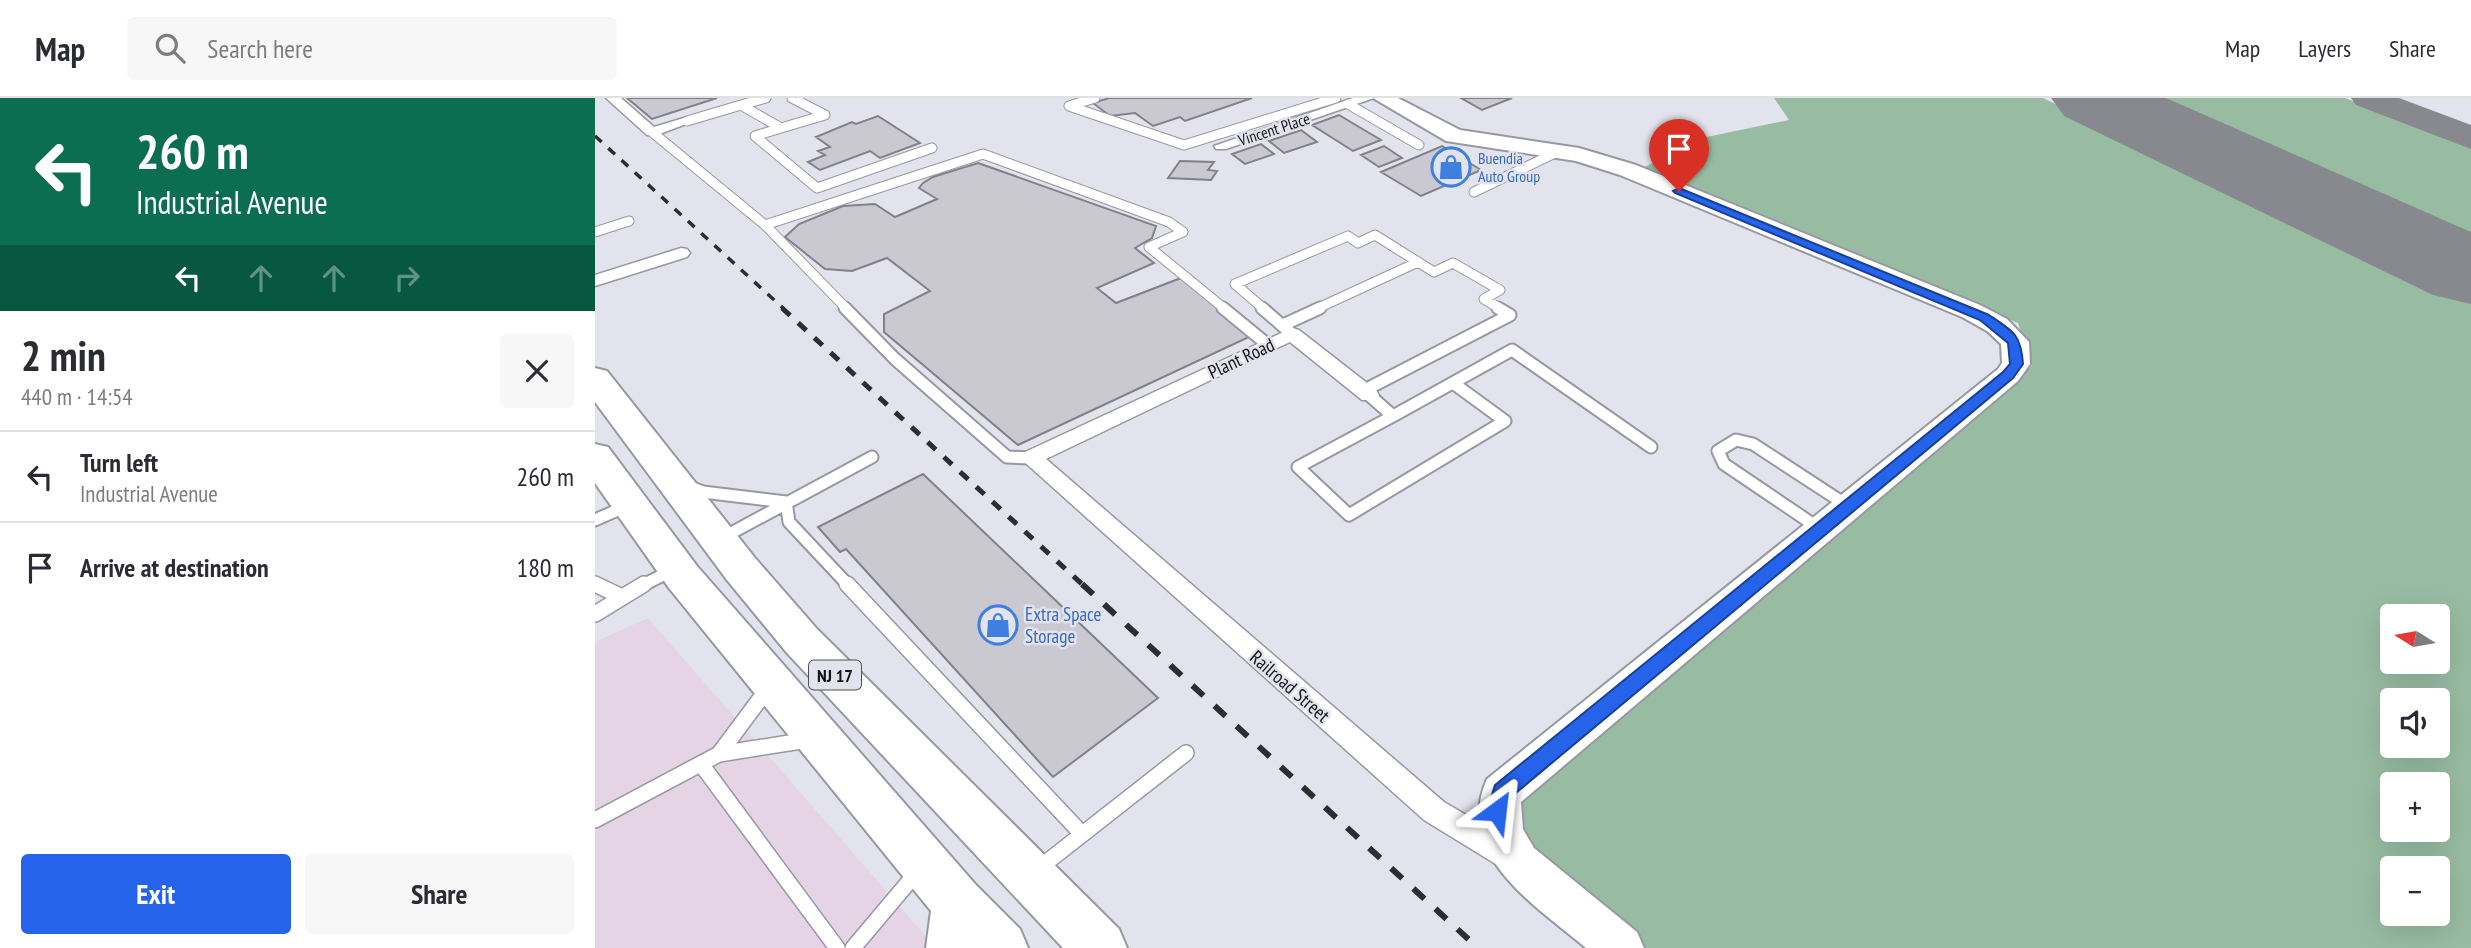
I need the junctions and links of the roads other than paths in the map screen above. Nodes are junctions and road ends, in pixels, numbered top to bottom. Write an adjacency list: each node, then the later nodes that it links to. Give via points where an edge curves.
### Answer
1 (613, 98): 11 (street)
2 (766, 98): 8 (lane)
3 (792, 98): 10 (lane, via 825,115)
4 (1095, 98): 7 (lane, via 1069,106 1184,145)
5 (1367, 98): 7 (street, Vincent Place)
6 (1383, 98): 15 (street, via 1454,136)
7 (1335, 100): 12 (lane); 13 (street, Vincent Place)
8 (741, 105): 9 (lane); 10 (lane)
9 (687, 121): 11 (street)
10 (781, 128): 14 (lane, via 755,136 817,188)
11 (652, 132): 18 (lane)
12 (1419, 145)
13 (1221, 146)
14 (932, 148)
15 (1557, 152): 16 (lane); 35 (street, via 1627,170 1971,311 2015,342 2016,364 2008,375)
16 (1474, 192)
17 (629, 220): 19 (lane)
18 (765, 225): 24 (lane, via 983,154 1169,222 1183,232 1149,247); 32 (lane, via 895,359 1007,457)
19 (595, 232)
20 (681, 253): 22 (street)
21 (1418, 262): 23 (lane); 23 (lane, via 1375,235 1358,243 1347,236 1235,284); 27 (lane, via 1434,272 1453,263 1500,290 1484,299 1510,315)
22 (595, 281)
23 (1288, 329): 24 (street, Plant Road); 27 (street, Plant Road)
24 (1268, 345): 32 (street, Plant Road)
25 (595, 379): 33 (highway, NJ 17)
26 (1453, 383): 28 (lane); 28 (lane, via 1505,421 1349,515 1299,467); 29 (lane, via 1512,350)
27 (1366, 393): 28 (lane)
28 (1393, 416)
29 (1651, 447)
30 (595, 456): 36 (highway, NJ 17)
31 (872, 457): 34 (lane)
32 (1031, 458): 51 (street, Railroad Street, via 1434,811)
33 (674, 481): 34 (lane, via 703,492); 38 (highway, NJ 17)
34 (786, 502): 38 (lane); 49 (lane, via 789,522)
35 (1848, 506): 37 (street); 37 (lane, via 1753,444 1736,440 1718,451 1724,464)
36 (612, 513): 39 (highway, NJ 17)
37 (1821, 529): 51 (street, via 1502,792 1497,811 1506,846)
38 (719, 540): 52 (highway, NJ 17, via 802,641)
39 (677, 569): 41 (lane); 43 (highway, NJ 17)
40 (595, 584): 41 (lane)
41 (620, 596): 42 (lane)
42 (595, 614)
43 (772, 684): 44 (highway, NJ 17); 46 (lane)
44 (818, 738): 46 (lane); 50 (highway, NJ 17)
45 (1186, 753): 49 (lane)
46 (719, 754): 47 (lane)
47 (701, 764): 48 (lane); 54 (lane)
48 (595, 820)
49 (1082, 834): 52 (lane)
50 (924, 863): 53 (highway, NJ 17); 55 (lane)
51 (1520, 863): 58 (street, Railroad Street)
52 (1030, 875): 57 (highway, NJ 17)
53 (956, 926): 56 (highway, NJ 17)
54 (837, 948)
55 (853, 948)
56 (1001, 948)
57 (1100, 948)
58 (1621, 948)

